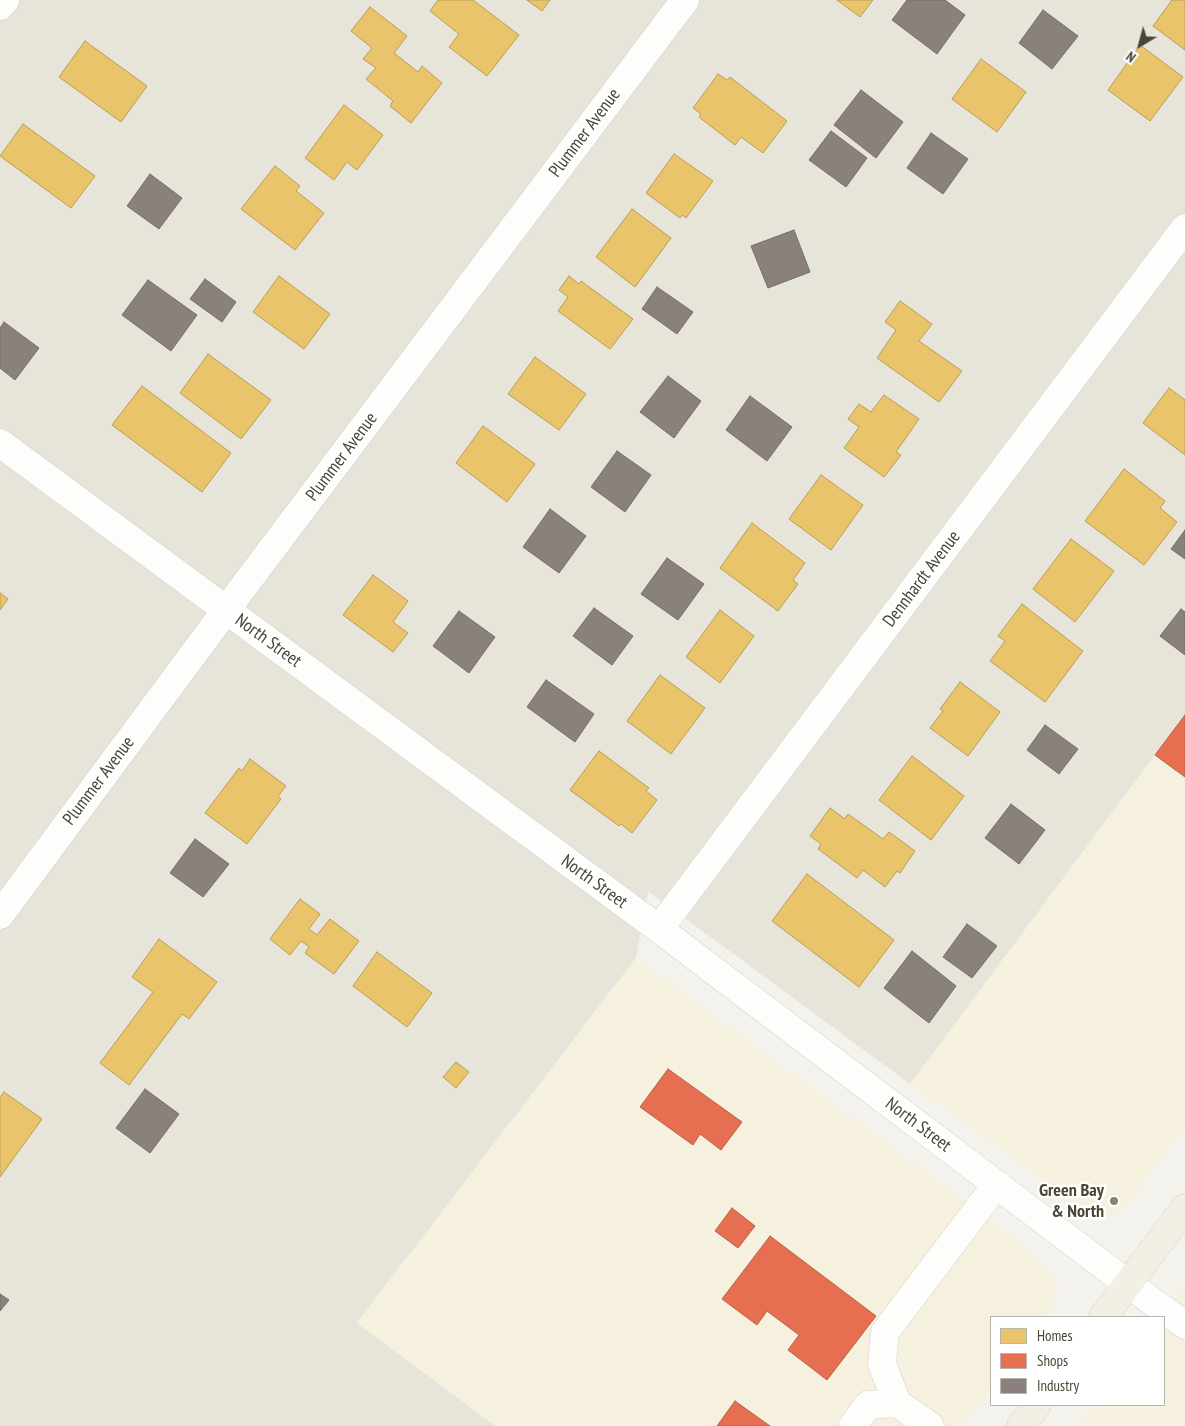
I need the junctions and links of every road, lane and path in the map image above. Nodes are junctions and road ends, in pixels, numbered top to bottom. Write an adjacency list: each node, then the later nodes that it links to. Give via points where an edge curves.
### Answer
1 (5, 0): 3 (street)
2 (685, 0): 6 (street, Plummer Avenue)
3 (0, 6)
4 (1185, 228): 8 (street, Dennhardt Avenue)
5 (0, 443): 6 (street, North Street)
6 (226, 610): 7 (street, Plummer Avenue); 8 (street, North Street)
7 (0, 915)
8 (659, 929): 9 (street, North Street)
9 (997, 1184): 11 (street, North Street); 14 (street, via 885,1332 882,1364)
10 (1185, 1208): 11 (main road)
11 (1128, 1284): 12 (main road); 13 (street, North Street)
12 (1104, 1316)
13 (1185, 1325)
14 (897, 1403): 16 (street, via 868,1405); 17 (street)
15 (1036, 1406): 18 (main road)
16 (853, 1426)
17 (930, 1426)
18 (1020, 1426)

